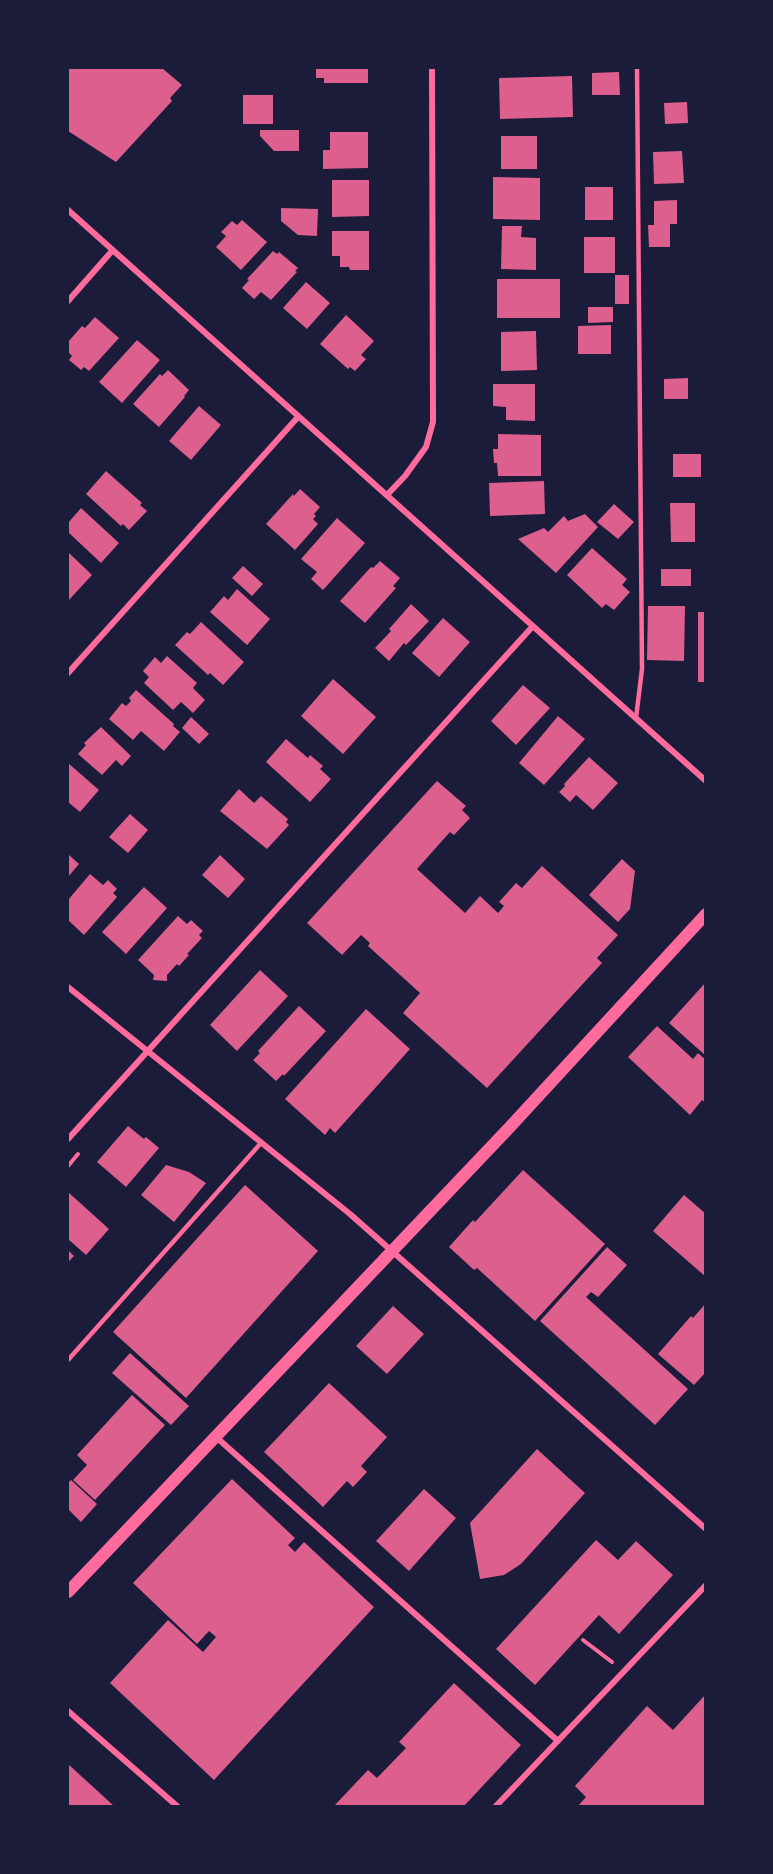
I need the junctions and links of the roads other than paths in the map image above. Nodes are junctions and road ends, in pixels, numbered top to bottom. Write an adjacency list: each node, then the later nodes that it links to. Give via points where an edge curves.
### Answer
1 (432, 68): 7 (street, via 433,422 426,447)
2 (637, 68): 10 (lane, via 642,669)
3 (68, 210): 4 (street)
4 (112, 251): 5 (street); 6 (street)
5 (68, 301)
6 (298, 417): 7 (street); 9 (street)
7 (387, 495): 8 (street)
8 (533, 626): 10 (street); 14 (street)
9 (68, 673)
10 (636, 718): 11 (street)
11 (705, 781)
12 (705, 914): 17 (main road)
13 (68, 987): 14 (street)
14 (148, 1051): 15 (street); 16 (street)
15 (68, 1139)
16 (261, 1143): 17 (street); 18 (lane)
17 (392, 1251): 19 (main road); 20 (street)
18 (68, 1360)
19 (216, 1437): 22 (main road); 24 (street)
20 (705, 1529)
21 (705, 1585): 24 (street)
22 (68, 1592)
23 (68, 1711): 25 (street)
24 (558, 1741): 26 (street)
25 (177, 1806)
26 (496, 1806)

